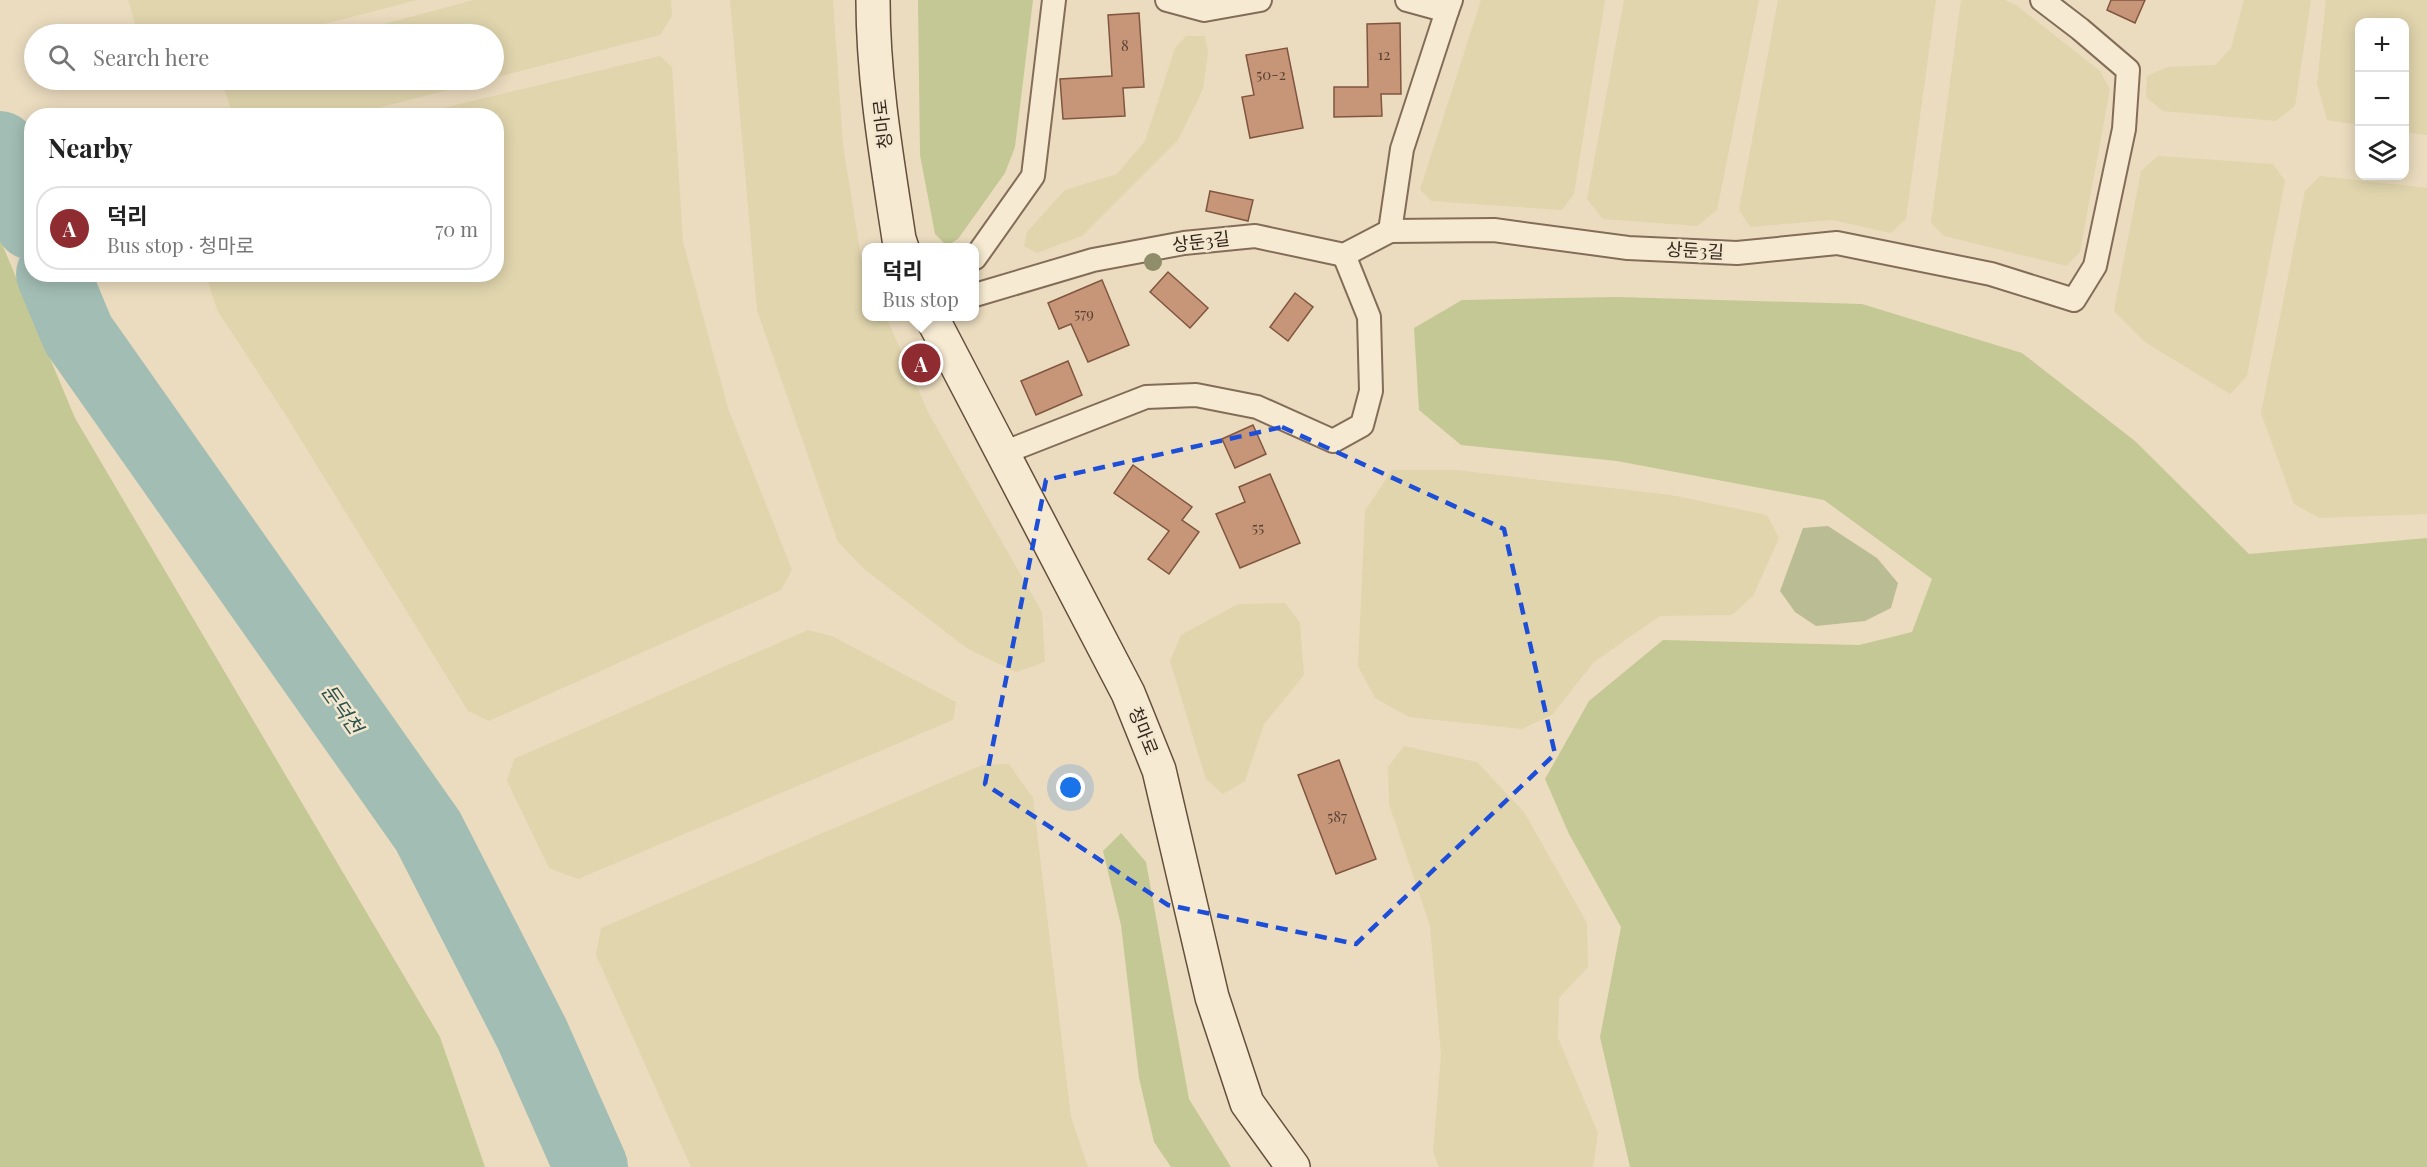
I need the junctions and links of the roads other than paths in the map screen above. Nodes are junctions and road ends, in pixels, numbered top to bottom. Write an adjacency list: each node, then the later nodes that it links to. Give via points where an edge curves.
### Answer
1 (873, 0): 9 (street, 청마로, via 873,40)
2 (1054, 0): 10 (lane, via 1033,176)
3 (1167, 0): 4 (lane, via 1204,10)
4 (1260, 0)
5 (1407, 0): 7 (lane)
6 (2042, 0): 8 (lane, 상둔3길, via 2128,70 2124,129 2095,266 2074,300 1991,274 1837,243 1737,253 1628,248 1494,230)
7 (1449, 5): 8 (lane, via 1402,149)
8 (1390, 231): 11 (lane, 상둔3길)
9 (900, 243)
10 (979, 252)
11 (1344, 255): 12 (lane, 상둔3길, via 1255,236 1184,243 1093,260); 14 (lane, via 1369,317 1371,391 1362,425 1333,441 1257,407 1196,395 1146,397)
12 (979, 294)
13 (934, 321): 14 (street, 청마로)
14 (1003, 453): 15 (street, 청마로, via 1128,693 1159,770 1212,997 1247,1103)
15 (1293, 1167)

